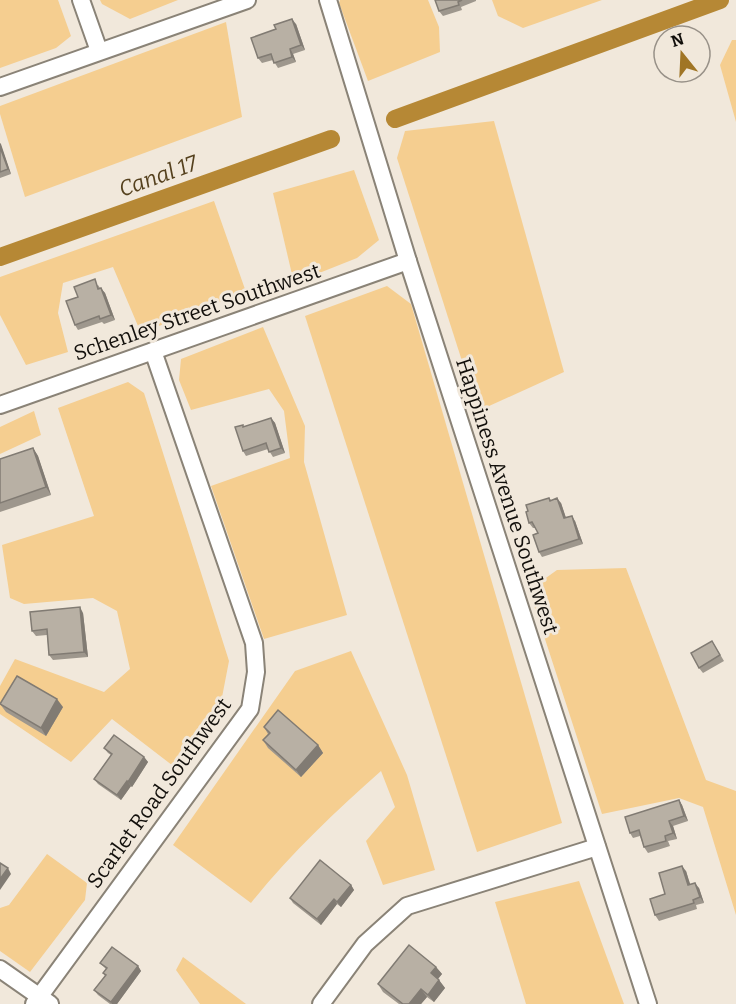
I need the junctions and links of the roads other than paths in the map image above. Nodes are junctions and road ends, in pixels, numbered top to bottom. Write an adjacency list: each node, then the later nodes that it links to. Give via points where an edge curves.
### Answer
1 (81, 0): 4 (street)
2 (247, 0): 4 (street)
3 (328, 0): 6 (street, Happiness Avenue Southwest)
4 (99, 51): 5 (street)
5 (0, 87)
6 (408, 261): 7 (street, Schenley Street Southwest); 9 (street, Happiness Avenue Southwest)
7 (153, 351): 8 (street, Schenley Street Southwest); 11 (street, Scarlet Road Southwest, via 254,643 256,672 250,709)
8 (0, 405)
9 (597, 847): 12 (street, via 407,906 364,944); 13 (street, Happiness Avenue Southwest)
10 (0, 969): 11 (street)
11 (41, 1001)
12 (321, 1004)
13 (648, 1004)

